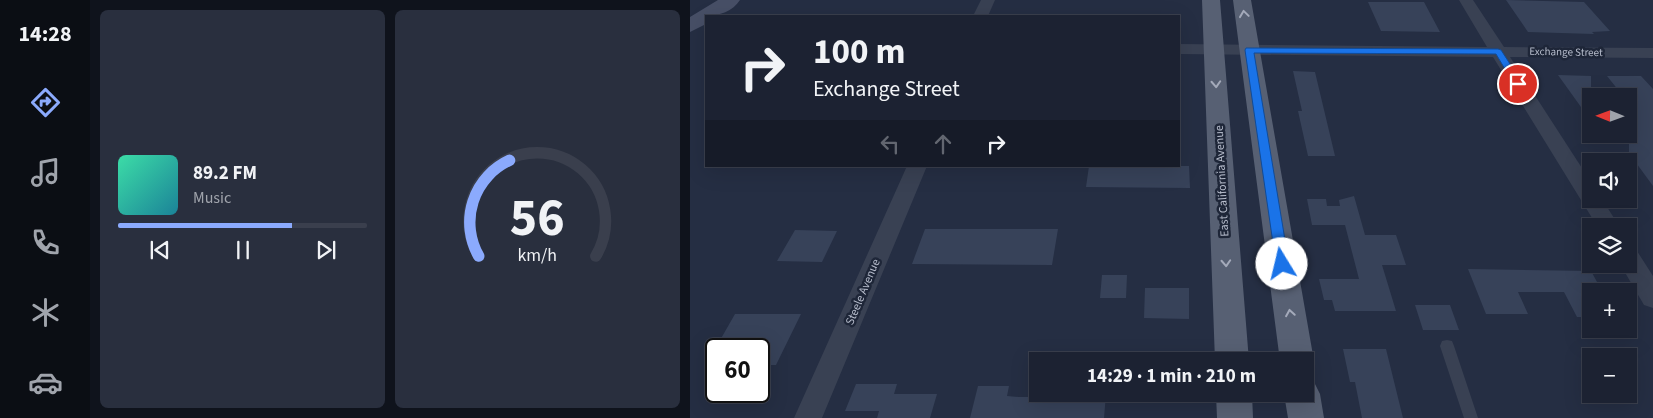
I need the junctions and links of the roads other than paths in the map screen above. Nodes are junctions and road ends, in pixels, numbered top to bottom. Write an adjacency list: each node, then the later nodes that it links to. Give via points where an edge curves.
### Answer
1 (731, 0): 6 (main road)
2 (988, 0): 7 (street)
3 (1211, 0): 9 (main road, East California Avenue)
4 (1242, 0): 10 (main road, one-way to 4)
5 (1466, 0): 11 (street)
6 (709, 15)
7 (981, 15)
8 (1180, 49): 9 (street, Exchange Street)
9 (1214, 50): 10 (street, Exchange Street); 18 (main road, East California Avenue, one-way to 18)
10 (1250, 50): 11 (street, Exchange Street); 19 (main road, one-way to 10)
11 (1498, 52): 12 (street, Exchange Street); 14 (street)
12 (1653, 53)
13 (917, 167): 22 (street, Steele Avenue)
14 (1603, 218)
15 (1637, 271): 16 (street)
16 (1653, 297)
17 (1447, 346): 25 (lane)
18 (1231, 352)
19 (1296, 352)
20 (1234, 402): 23 (main road)
21 (1303, 402): 24 (main road)
22 (808, 418)
23 (1235, 418)
24 (1306, 418)
25 (1471, 418)

